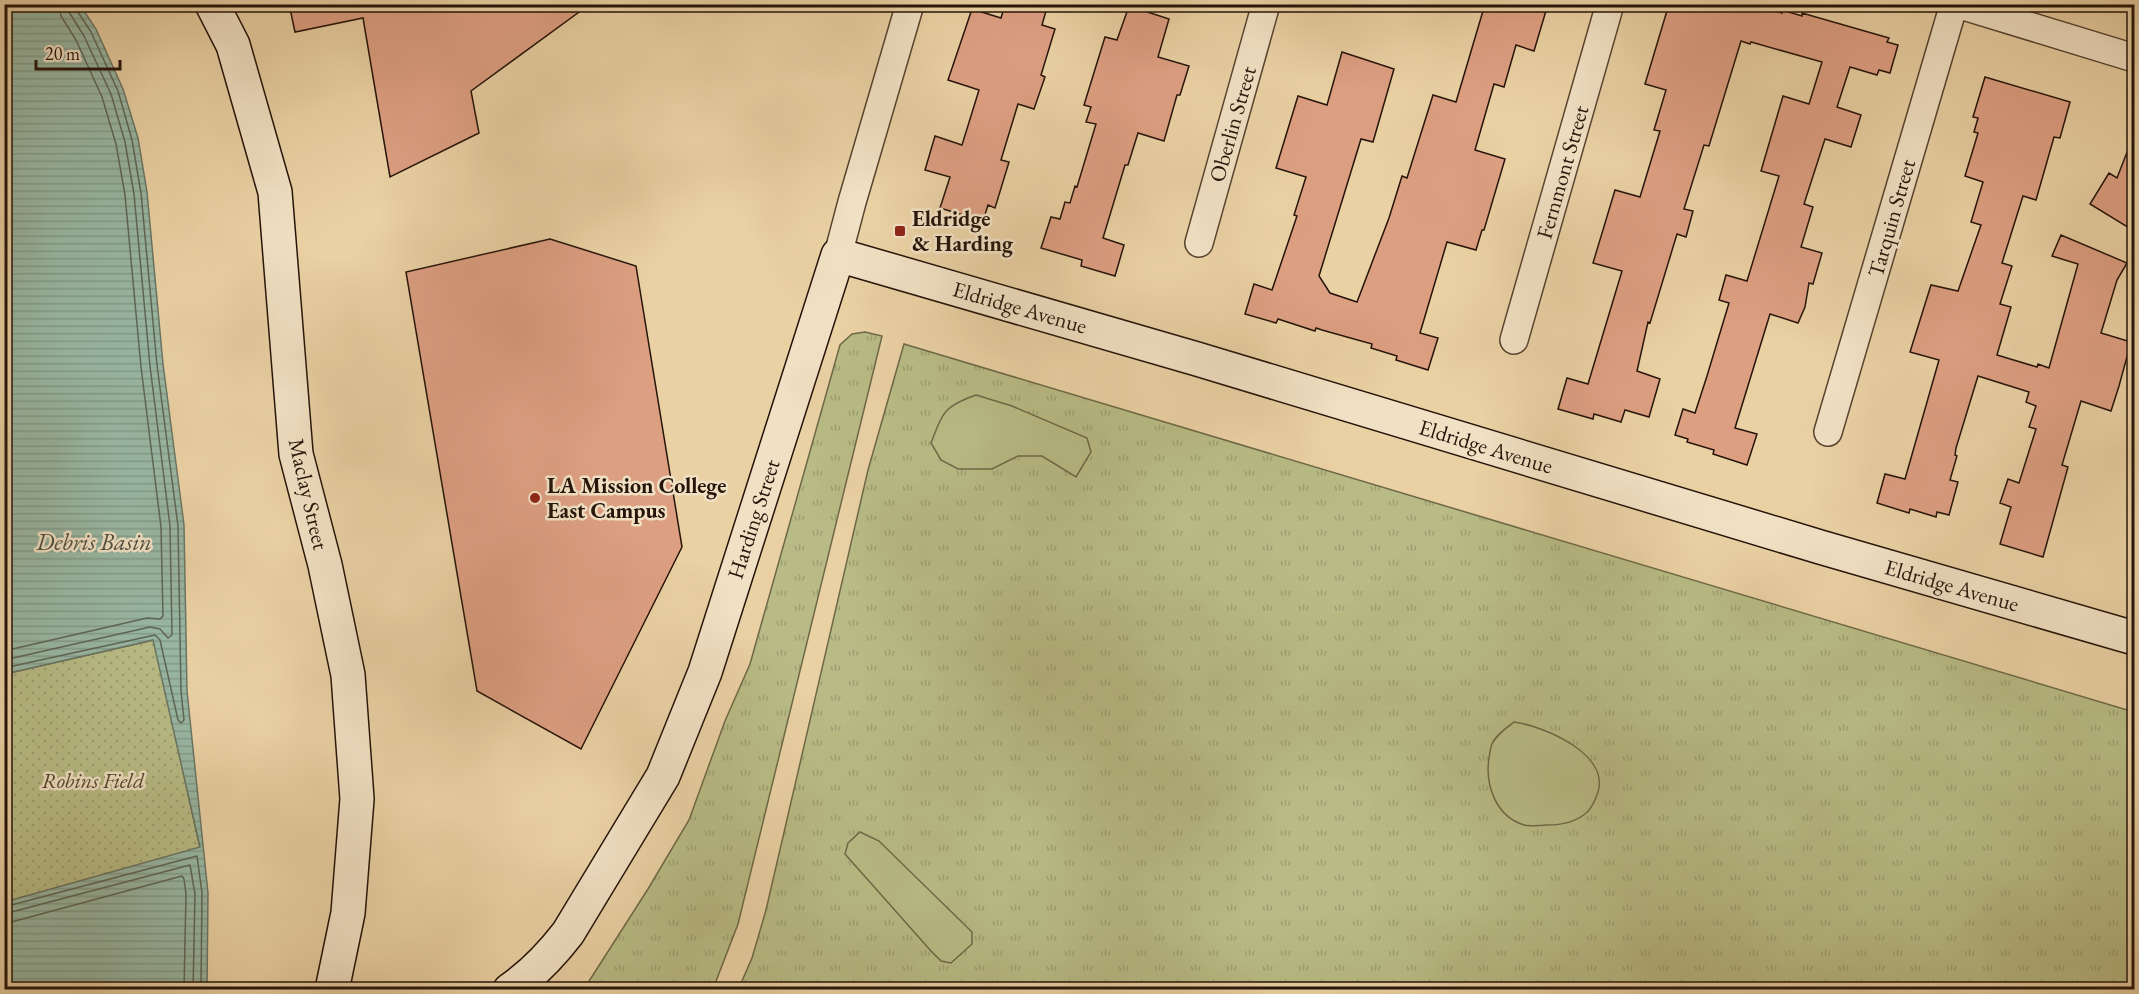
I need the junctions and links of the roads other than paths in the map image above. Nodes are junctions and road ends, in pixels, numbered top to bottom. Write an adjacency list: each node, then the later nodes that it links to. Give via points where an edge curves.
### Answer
1 (212, 4): 12 (street, Maclay Street, via 233,45 275,192 296,454 348,675 357,799 348,913)
2 (910, 4): 8 (street, Harding Street)
3 (1266, 4): 7 (street, Oberlin Street)
4 (1610, 4): 9 (street, Fernmont Street)
5 (1956, 4): 6 (street); 10 (street, Tarquin Street)
6 (2134, 58)
7 (1198, 243)
8 (838, 255): 11 (street, Eldridge Avenue); 13 (street, Harding Street, via 705,672 663,776 568,933 551,956)
9 (1514, 340)
10 (1828, 432)
11 (2134, 638)
12 (332, 990)
13 (510, 990)

